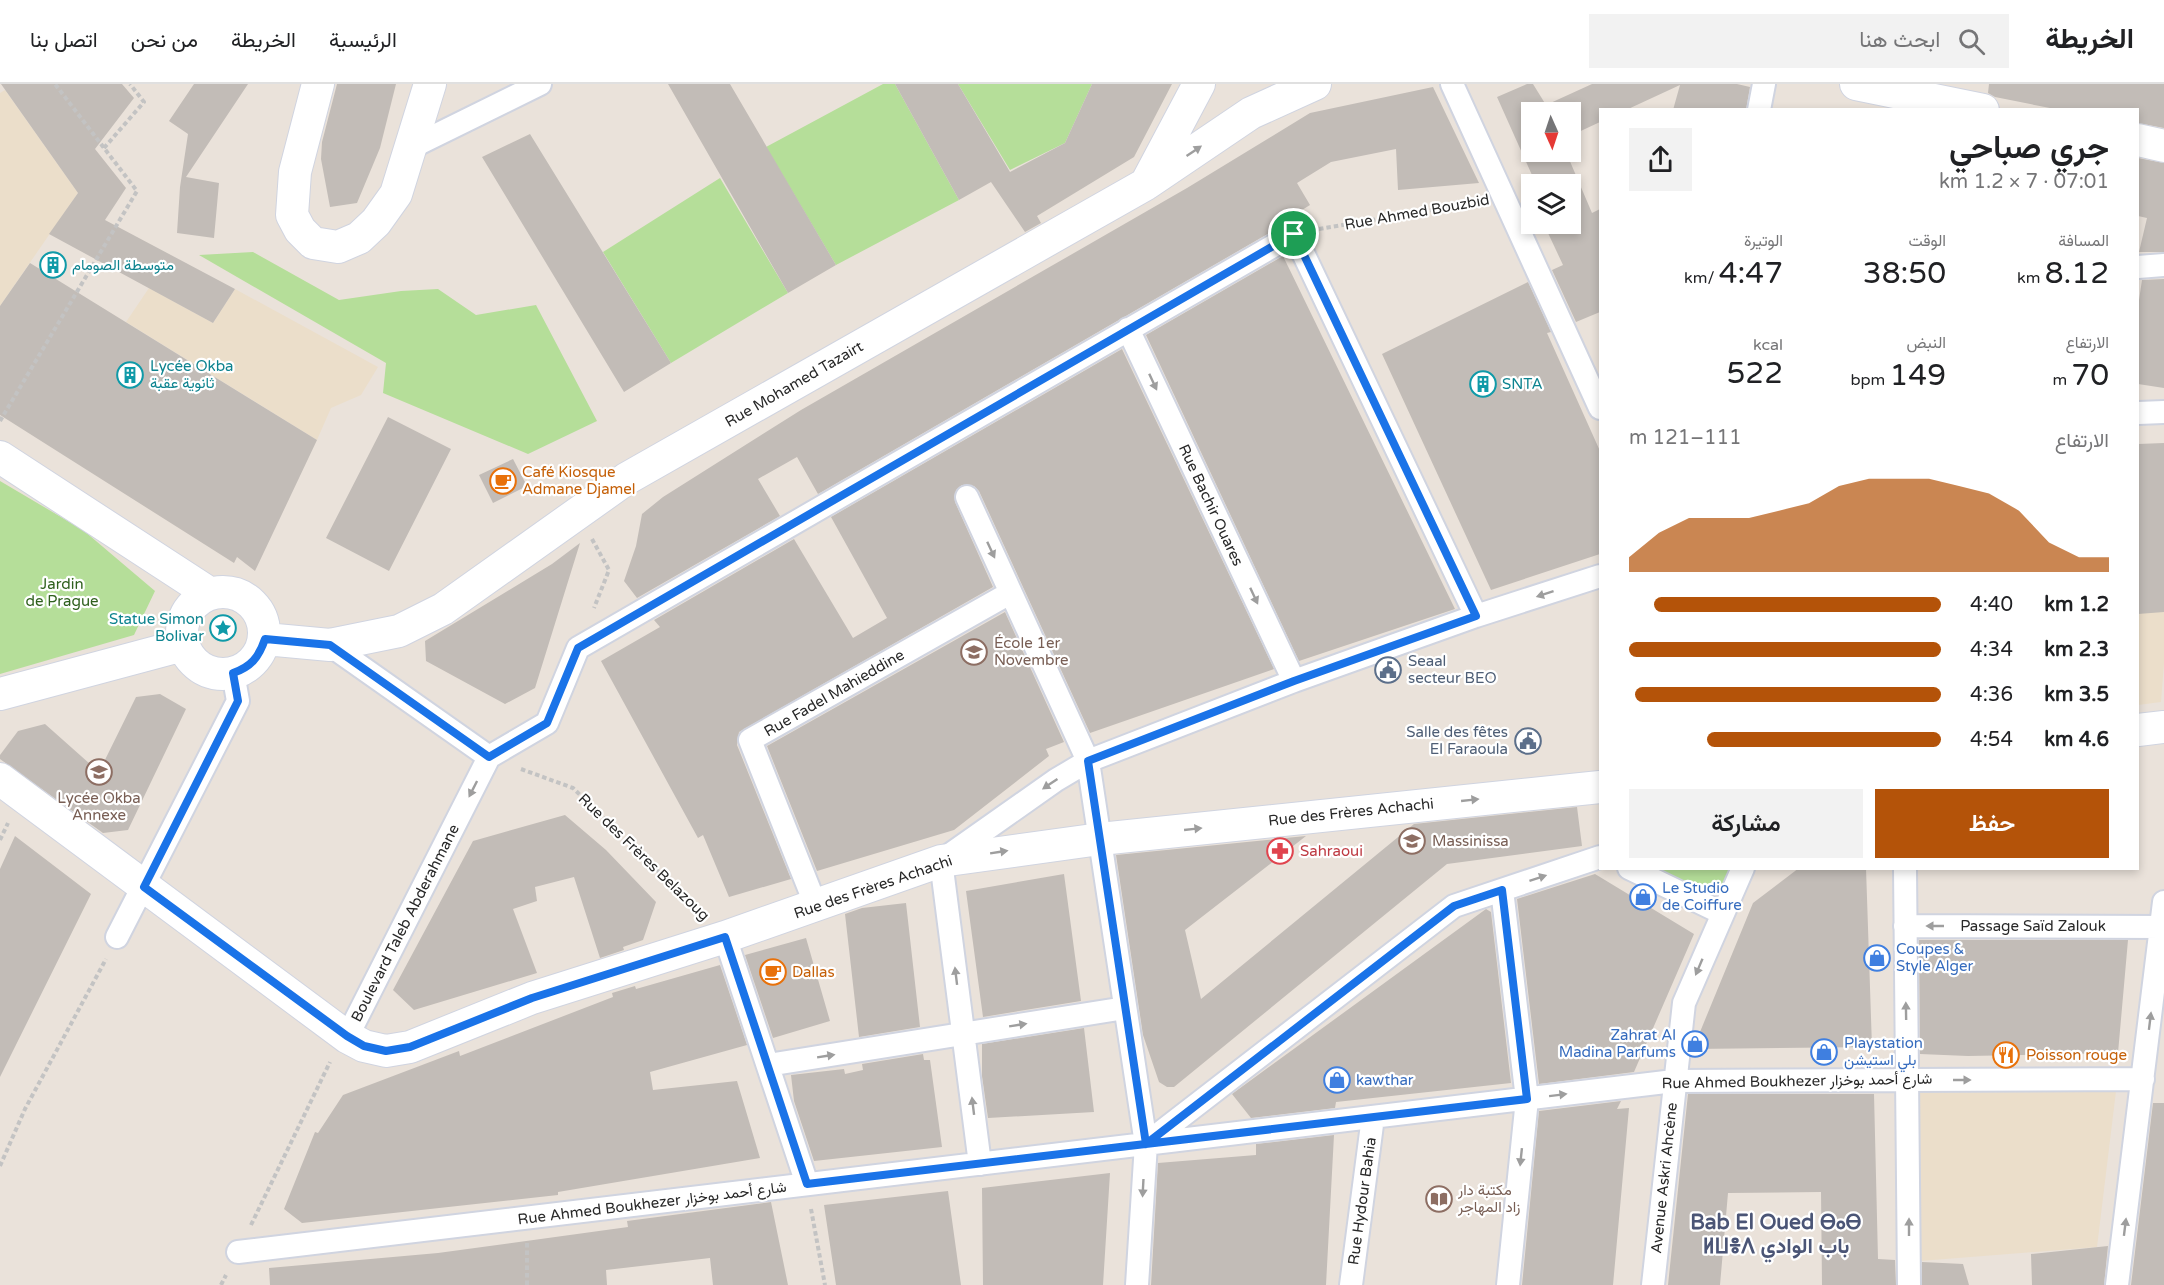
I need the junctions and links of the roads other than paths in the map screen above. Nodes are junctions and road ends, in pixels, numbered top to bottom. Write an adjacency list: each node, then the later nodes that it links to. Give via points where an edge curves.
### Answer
1 (318, 84): 13 (street, via 296,172 292,215 314,243 338,248 360,238 396,194)
2 (430, 84): 13 (street)
3 (540, 84): 13 (street)
4 (1199, 84): 14 (street)
5 (1315, 84): 14 (street, Rue Mohamed Tazairt, one-way to 5, via 1251,113)
6 (1452, 84): 18 (street)
7 (1764, 84): 9 (street)
8 (1856, 84): 10 (street)
9 (1760, 108)
10 (1973, 108)
11 (2139, 140): 12 (street)
12 (2164, 146)
13 (412, 147)
14 (1146, 184): 29 (street, Rue Mohamed Tazairt, via 626,479 443,609 399,631)
15 (2164, 265): 16 (street)
16 (2139, 267)
17 (1128, 329): 26 (street, via 1294,234); 31 (street, Rue Bachir Ouares, one-way to 31); 35 (street, via 578,648 547,723)
18 (1599, 406)
19 (2164, 412): 20 (street)
20 (2139, 413)
21 (0, 457): 24 (street)
22 (966, 497): 25 (street, one-way to 25)
23 (1599, 576): 26 (street, one-way to 26)
24 (209, 593): 27 (street, via 240,594 252,603 261,615); 28 (street, via 187,612)
25 (1010, 593): 36 (street); 48 (street, Rue Fadel Mahieddine, via 750,741)
26 (1476, 616): 31 (street)
27 (265, 639): 29 (street, Rue Mohamed Tazairt); 30 (street, via 258,657)
28 (183, 645): 30 (street, via 189,656 208,672); 32 (street)
29 (330, 645): 35 (street)
30 (233, 673): 45 (street, via 238,701)
31 (1294, 681): 36 (street)
32 (0, 694)
33 (2164, 727): 34 (street)
34 (2139, 730)
35 (489, 757): 56 (street, Boulevard Taleb Abderahmane, one-way to 56)
36 (1088, 761): 39 (street); 41 (street, one-way to 41)
37 (0, 779): 45 (street, Rue des Frères Achachi)
38 (1599, 787): 39 (street, Rue des Frères Achachi, one-way to 38)
39 (1100, 839): 41 (street, Rue des Frères Achachi, one-way to 39); 54 (street)
40 (1599, 857): 46 (street, one-way to 40)
41 (941, 861): 48 (street, Rue des Frères Achachi); 55 (street, one-way to 41)
42 (1633, 870): 49 (street)
43 (1742, 870): 49 (street, Avenue Askri Ahcène)
44 (1905, 870): 50 (street)
45 (144, 887): 53 (street); 56 (street, Rue des Frères Achachi)
46 (1502, 890): 61 (street); 63 (street, via 1454,906)
47 (2164, 902): 51 (street)
48 (816, 906): 52 (street, Rue des Frères Achachi)
49 (1722, 913): 60 (street, Avenue Askri Ahcène, one-way to 60, via 1684,1003)
50 (1905, 926): 51 (street, Passage Saïd Zalouk, one-way to 50); 59 (street, one-way to 50)
51 (2163, 927): 58 (street, one-way to 51)
52 (725, 937): 56 (street, Rue des Frères Achachi, via 532,998 410,1047 386,1051 364,1046); 57 (street)
53 (117, 938)
54 (1125, 1008): 55 (street, one-way to 54); 63 (street)
55 (963, 1034): 57 (street, one-way to 55); 64 (street, one-way to 55)
56 (347, 1036)
57 (768, 1065): 65 (street)
58 (2143, 1079): 59 (street, Rue Ahmed Boukhezer شارع أحمد بوخزار, one-way to 58); 72 (street, one-way to 58)
59 (1908, 1080): 60 (street, Rue Ahmed Boukhezer شارع أحمد بوخزار); 71 (street, one-way to 59)
60 (1674, 1081): 61 (street, Rue Ahmed Boukhezer شارع أحمد بوخزار, one-way to 60); 70 (street, Avenue Askri Ahcène)
61 (1527, 1099): 62 (street, Rue Ahmed Boukhezer شارع أحمد بوخزار); 69 (street, one-way to 69)
62 (1373, 1117): 63 (street, Rue Ahmed Boukhezer شارع أحمد بوخزار); 68 (street, Rue Hydour Bahia)
63 (1146, 1144): 64 (street, Rue Ahmed Boukhezer شارع أحمد بوخزار); 67 (street, one-way to 67)
64 (980, 1164): 65 (street, Rue Ahmed Boukhezer شارع أحمد بوخزار)
65 (807, 1184): 66 (street, Rue Ahmed Boukhezer شارع أحمد بوخزار)
66 (238, 1252)
67 (1137, 1285)
68 (1351, 1285)
69 (1508, 1285)
70 (1653, 1285)
71 (1909, 1285)
72 (2117, 1285)

